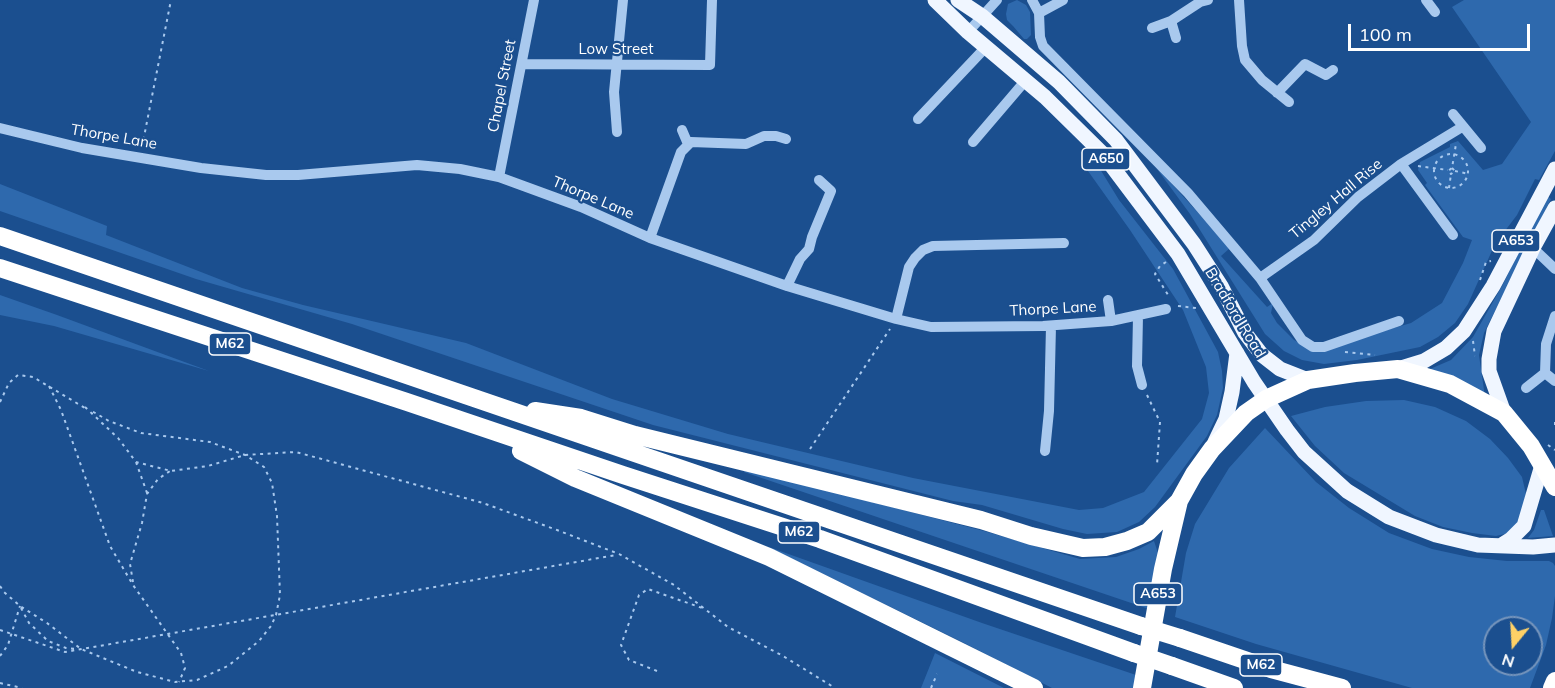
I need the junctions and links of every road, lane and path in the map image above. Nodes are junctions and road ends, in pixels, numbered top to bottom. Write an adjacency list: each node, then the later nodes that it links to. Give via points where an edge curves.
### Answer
1 (171, 0): 36 (path)
2 (534, 0): 19 (street, Chapel Street)
3 (623, 0): 20 (street)
4 (712, 0): 20 (street, Low Street, via 710,65)
5 (935, 0): 16 (main road, Bradford Road / A650)
6 (958, 0): 13 (main road, Bradford Road / A650)
7 (997, 0): 13 (street)
8 (1032, 0): 12 (street)
9 (1063, 0): 12 (street)
10 (1208, 0): 14 (street)
11 (1238, 0): 23 (street, via 1245,60)
12 (1039, 13): 59 (street, via 1043,46 1188,193)
13 (982, 16): 16 (street); 73 (main road, Bradford Road / A650, via 1059,82 1116,140 1194,244 1262,356 1280,369)
14 (1171, 21): 15 (street); 17 (street)
15 (1152, 28)
16 (968, 32): 18 (main road, Bradford Road / A650)
17 (1176, 38)
18 (986, 47): 22 (main road, Bradford Road / A650); 26 (street)
19 (522, 63): 20 (street, Low Street); 45 (street, Chapel Street)
20 (615, 64): 30 (street)
21 (1333, 70): 23 (street, via 1326,75 1305,64)
22 (1026, 81): 32 (street); 56 (main road, Bradford Road / A650, via 1102,153)
23 (1277, 93): 24 (street)
24 (1289, 102)
25 (1453, 114): 28 (street)
26 (918, 119)
27 (0, 128): 36 (street, Thorpe Lane)
28 (1460, 128): 34 (street); 35 (path); 37 (street, Tingley Hall Rise)
29 (682, 130): 33 (street)
30 (617, 132)
31 (786, 139): 33 (street, via 764,136 746,144)
32 (974, 142)
33 (688, 144): 52 (street, via 681,152)
34 (1481, 148)
35 (1454, 154): 38 (path, via 1441,157); 39 (path); 44 (path, via 1467,162)
36 (140, 157): 45 (street, Thorpe Lane, via 266,175 417,165)
37 (1402, 164): 38 (path); 50 (street, Tingley Hall Rise); 59 (street, Tingley Hall Rise, via 1358,196 1314,240)
38 (1434, 168): 41 (path); 47 (path, via 1438,182)
39 (1452, 168): 41 (path); 42 (path)
40 (1555, 169): 71 (main road, A653, via 1493,286 1464,331 1424,361)
41 (1448, 171): 43 (path)
42 (1455, 171): 43 (path); 44 (path)
43 (1451, 174): 47 (path)
44 (1469, 174): 47 (path, via 1459,187)
45 (499, 177): 52 (street, Thorpe Lane)
46 (819, 180): 60 (street, via 831,191 809,249)
47 (1449, 188)
48 (1555, 208): 55 (main road, A653)
49 (1050, 232): 54 (street)
50 (1453, 235)
51 (0, 236): 80 (highway, M62)
52 (650, 238): 60 (street, Thorpe Lane)
53 (1064, 243): 54 (street)
54 (1051, 244): 66 (street, via 945,245 923,250 909,267)
55 (1533, 248): 58 (street); 82 (main road, A653, via 1490,346 1491,378)
56 (1178, 254): 63 (path, via 1155,274 1175,305); 70 (main road, Bradford Road / A650)
57 (0, 268): 83 (highway, M62)
58 (1555, 269)
59 (1260, 278): 68 (street, via 1302,340 1313,347 1324,347)
60 (787, 286): 66 (street, Thorpe Lane)
61 (1108, 300): 67 (street)
62 (1166, 309): 64 (street, Thorpe Lane)
63 (1199, 309)
64 (1138, 316): 67 (street, Thorpe Lane); 75 (street, via 1137,366)
65 (1555, 316): 72 (street, via 1546,344)
66 (896, 319): 69 (street, Thorpe Lane, via 932,327); 84 (path)
67 (1110, 321): 69 (street, Thorpe Lane)
68 (1399, 321)
69 (1051, 326): 86 (street)
70 (1237, 353): 78 (main road, Bradford Road / A650); 85 (main road, via 1226,418)
71 (1398, 369): 73 (highway, A653); 82 (highway, A653, via 1450,384)
72 (1545, 373): 74 (street); 77 (street)
73 (1308, 380): 78 (highway, A653)
74 (1555, 381)
75 (1142, 385): 90 (path, via 1160,422)
76 (49, 386): 79 (path, via 18,375 9,383); 81 (path); 98 (path, via 111,546)
77 (1526, 388)
78 (1266, 399): 85 (highway, A653, via 1246,413); 96 (main road, Bradford Road / A650, via 1304,452 1347,491 1380,512 1436,535)
79 (0, 402)
80 (486, 403): 94 (highway, M62, via 581,418 1083,548 1105,547 1148,532); 119 (highway, M62, bridge, via 1271,669)
81 (85, 407): 87 (path, via 141,433 210,442); 88 (path)
82 (1504, 413): 89 (highway, A653)
83 (460, 421): 116 (highway, M62, via 575,478 769,557); 118 (highway, M62, bridge, via 820,539)
84 (810, 449)
85 (1212, 449): 94 (highway, A653)
86 (1045, 451)
87 (245, 455): 91 (path); 97 (path, via 296,452 483,503); 102 (path, via 264,467 272,483 280,595)
88 (136, 462): 91 (path); 93 (path)
89 (1549, 464): 92 (highway, A653); 96 (main road, via 1524,526)
90 (1157, 465)
91 (171, 471): 93 (path, via 158,479)
92 (1555, 487)
93 (147, 494): 98 (path, via 130,564)
94 (1179, 501): 117 (highway, A653, via 1162,569)
95 (1555, 545): 96 (main road, Bradford Road / A650)
96 (1500, 546)
97 (619, 554): 101 (path, via 674,585); 102 (path)
98 (133, 585): 105 (path)
99 (0, 586): 100 (path)
100 (20, 606): 104 (path); 106 (path); 106 (path, via 48,641)
101 (705, 609): 108 (path, via 648,589 639,596 621,645 629,660); 114 (path, via 728,627)
102 (276, 615): 105 (path); 111 (path, via 258,641 228,666 197,680)
103 (0, 630): 104 (path)
104 (12, 634): 106 (path, via 65,652); 107 (path)
105 (168, 634): 106 (path); 111 (path, via 181,652 185,668)
106 (81, 649): 111 (path, via 137,672)
107 (0, 656)
108 (657, 671)
109 (937, 674): 115 (path)
110 (1555, 681): 120 (highway)
111 (179, 682)
112 (0, 683): 113 (path)
113 (22, 688)
114 (835, 688)
115 (931, 688)
116 (1034, 688)
117 (1142, 688)
118 (1234, 688)
119 (1342, 688)
120 (1552, 688)

